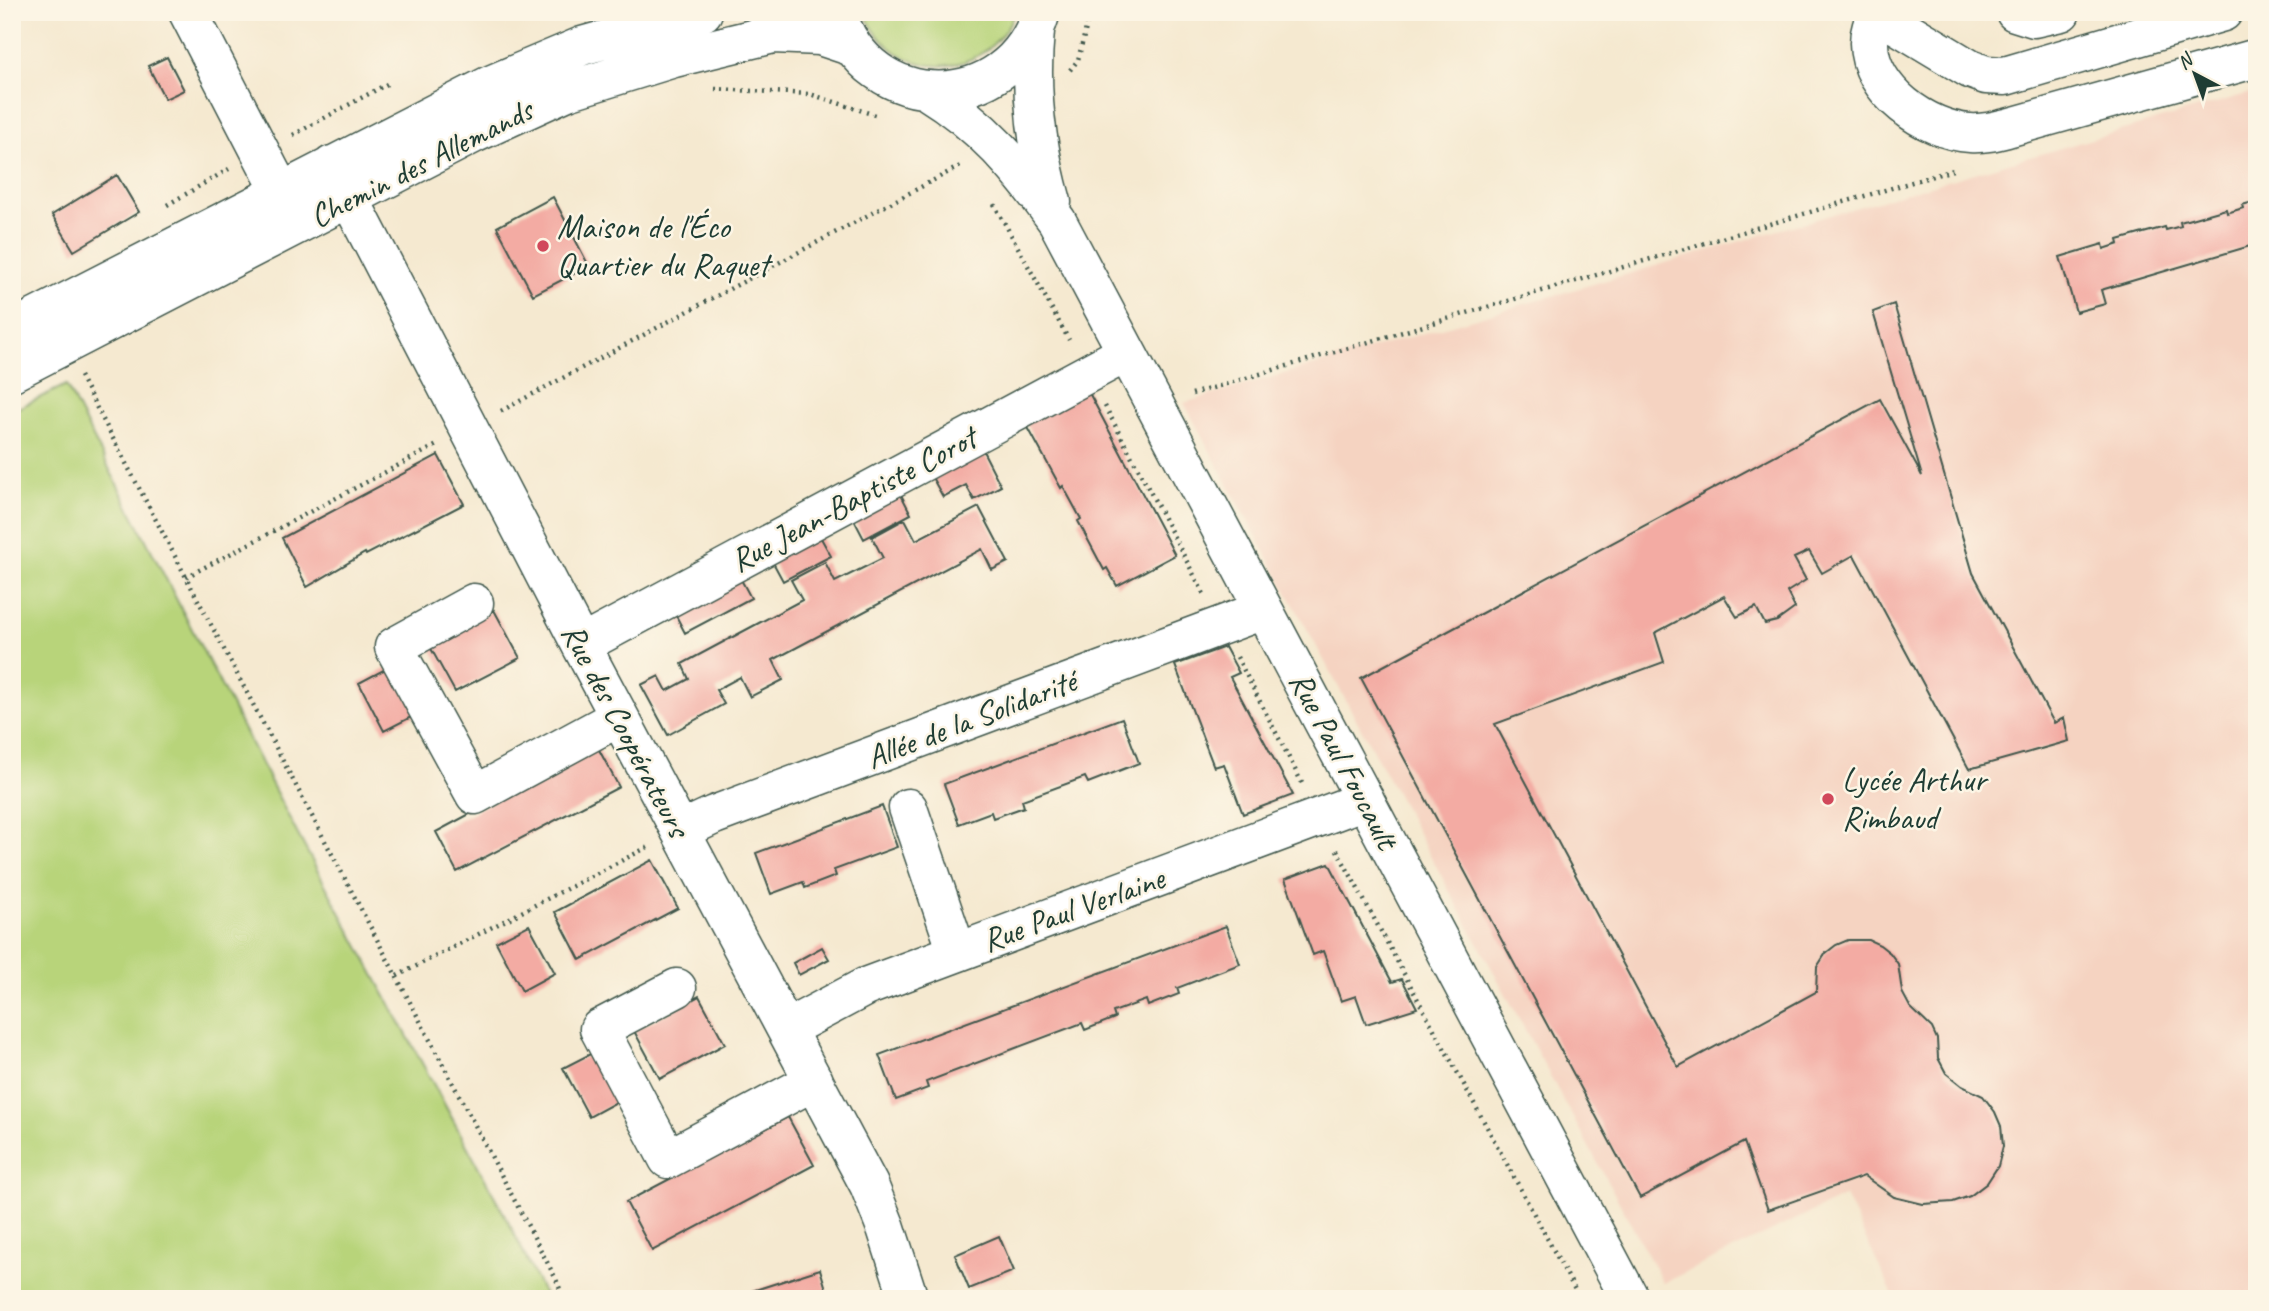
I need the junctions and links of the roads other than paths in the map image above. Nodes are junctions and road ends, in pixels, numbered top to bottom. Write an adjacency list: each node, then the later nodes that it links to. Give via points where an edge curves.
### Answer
1 (188, 12): 13 (street, via 245,161)
2 (703, 12): 12 (street, Chemin des Allemands, via 552,58 452,104)
3 (837, 12): 9 (street)
4 (2015, 12): 5 (street, via 2034,18)
5 (2061, 12)
6 (2223, 12): 7 (street, via 2005,76 1970,69)
7 (1878, 13): 10 (street, via 1870,29 1869,52 1880,78 1915,113 1969,133 2007,128)
8 (1038, 22): 11 (street, via 1018,57 985,81 956,90); 14 (street, Rue Paul Foucault, via 1031,70 1033,111)
9 (853, 47): 11 (street, via 881,74); 12 (street, Chemin des Allemands, via 820,36 774,34 721,45 537,103)
10 (2257, 58)
11 (926, 90): 14 (street, Rue Paul Foucault, via 999,147)
12 (341, 182): 13 (street, Chemin des Allemands); 20 (street, Rue des Coopérateurs)
13 (289, 208): 15 (street, Chemin des Allemands); 17 (street, Chemin des Allemands)
14 (1057, 221): 16 (street, Rue Paul Foucault)
15 (12, 330)
16 (1126, 353): 19 (street, Rue Paul Foucault); 20 (street, Rue Jean-Baptiste Corot)
17 (12, 372)
18 (474, 603): 21 (street, via 394,647 475,795)
19 (1263, 610): 22 (street, Rue Paul Foucault); 24 (street, Allée de la Solidarité)
20 (580, 645): 21 (street, Rue des Coopérateurs)
21 (619, 717): 24 (street, Rue des Coopérateurs)
22 (1365, 800): 25 (street, Rue Paul Verlaine); 30 (street, Rue Paul Foucault)
23 (908, 808): 25 (street)
24 (680, 831): 27 (street, Rue des Coopérateurs)
25 (957, 952): 27 (street, Rue Paul Verlaine, via 865,988)
26 (677, 988): 28 (street, via 599,1029 668,1159)
27 (786, 1029): 28 (street, Rue des Coopérateurs)
28 (814, 1081): 29 (street, Rue des Coopérateurs, via 879,1208)
29 (909, 1299)
30 (1630, 1299)

